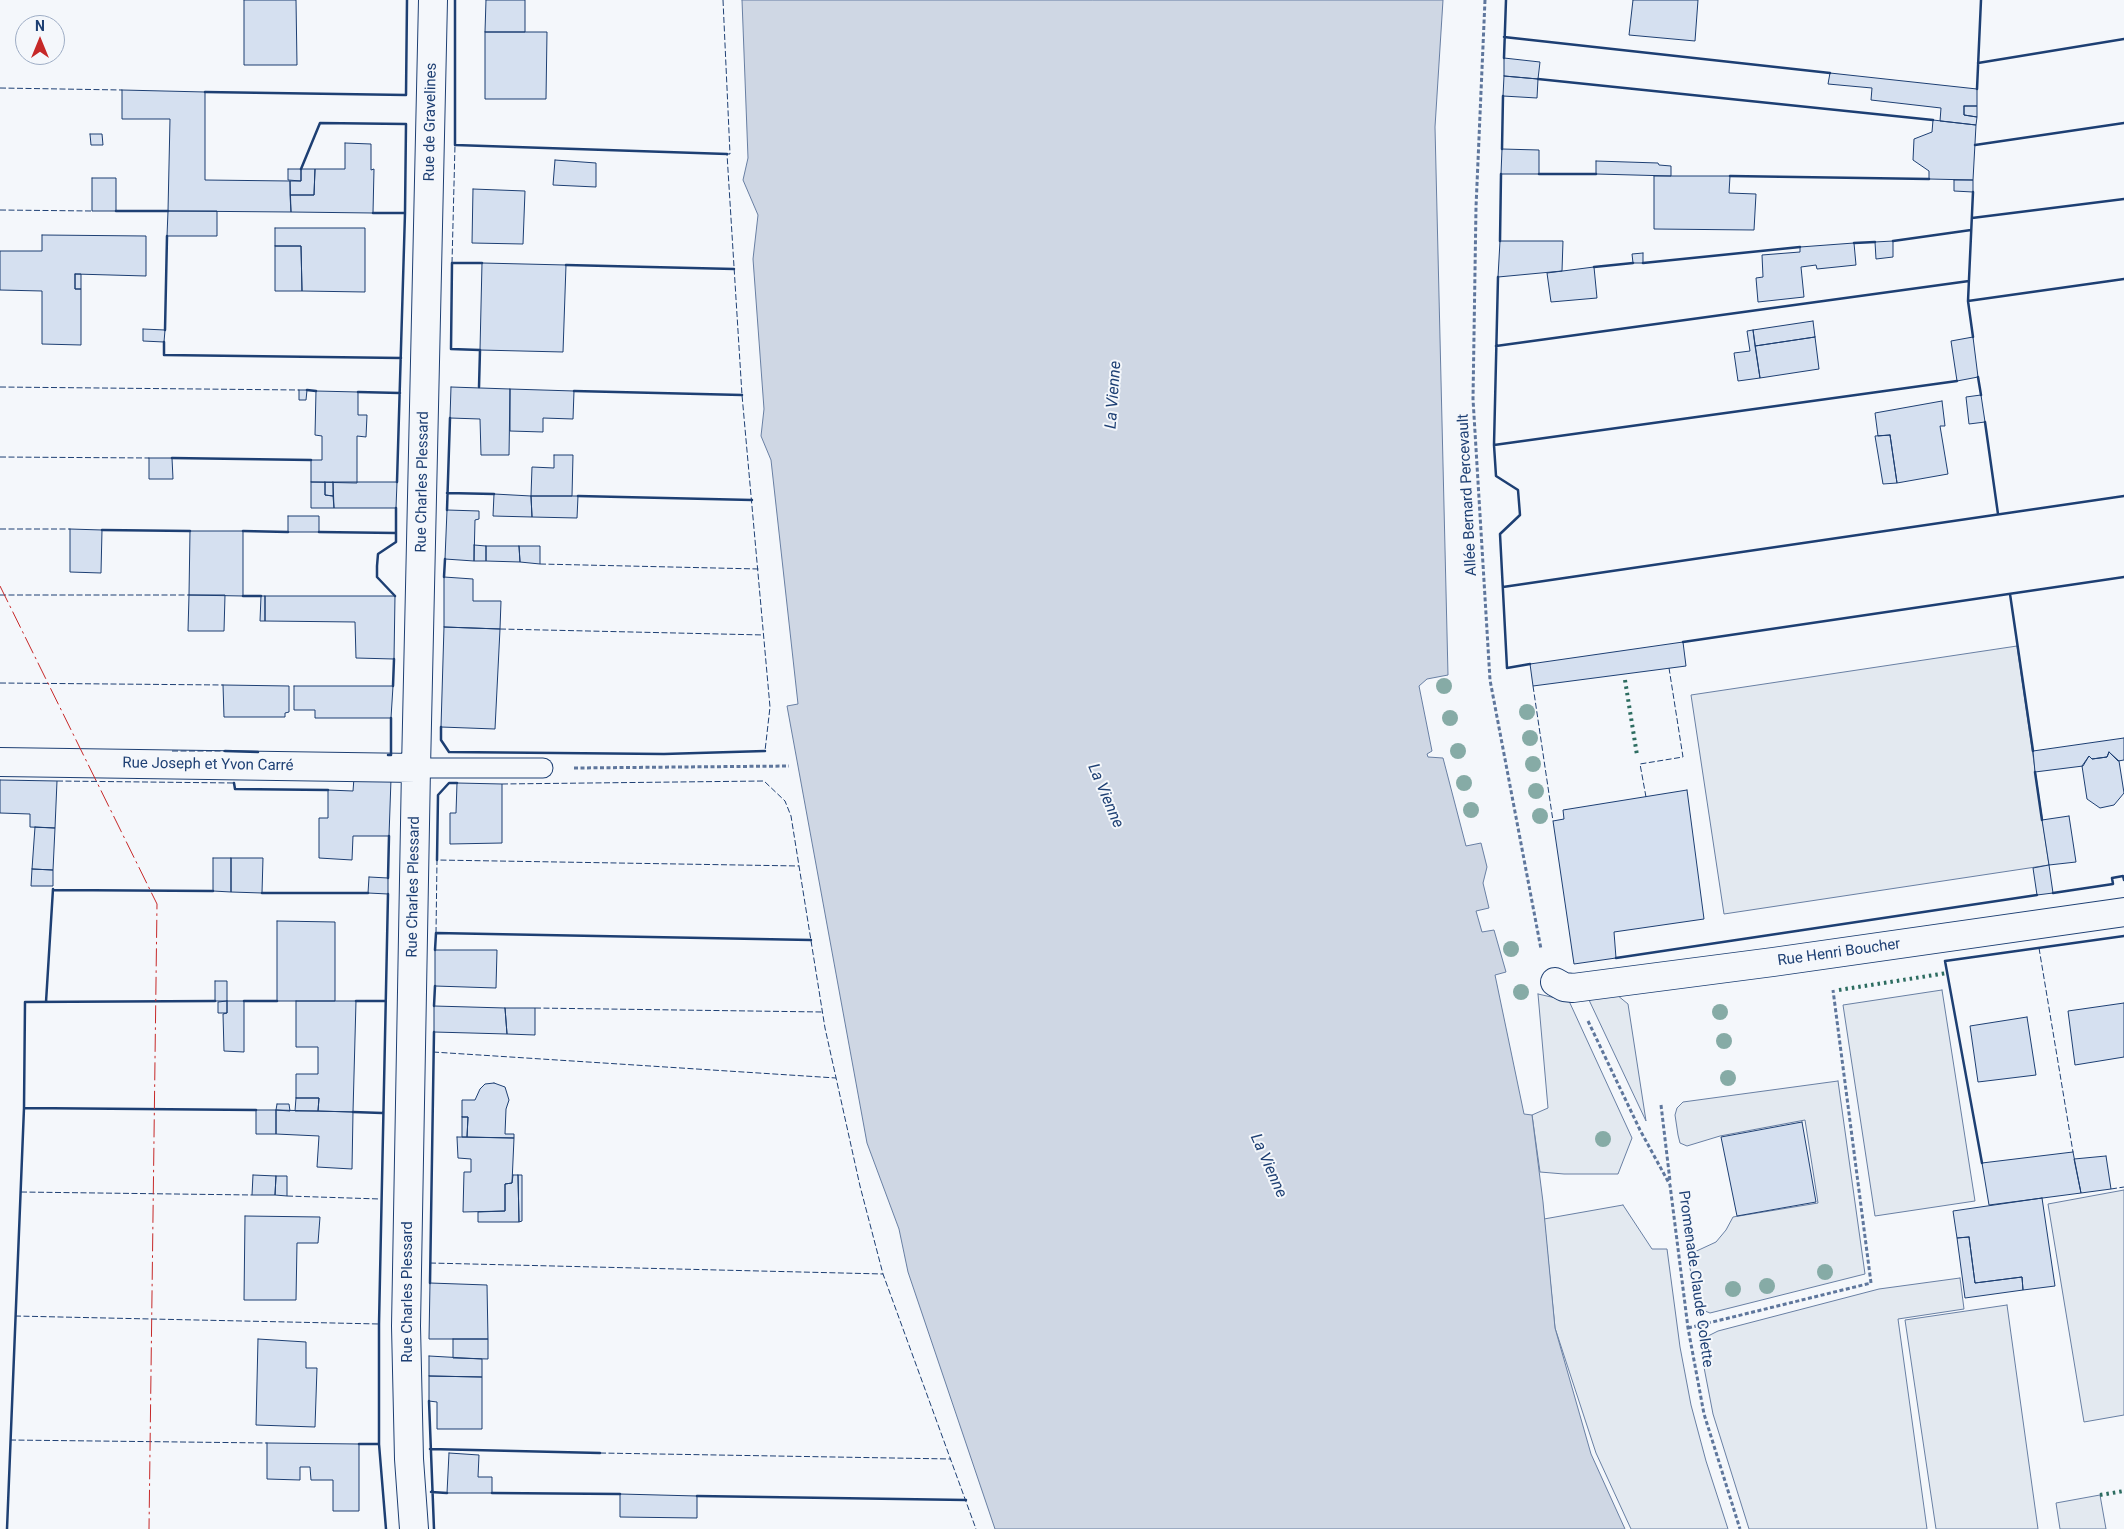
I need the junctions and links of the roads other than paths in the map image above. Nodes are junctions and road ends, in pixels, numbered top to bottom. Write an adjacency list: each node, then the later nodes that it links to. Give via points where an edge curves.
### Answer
1 (433, 0): 2 (street, Rue de Gravelines)
2 (428, 244): 4 (street, Rue Charles Plessard)
3 (0, 762): 4 (street, Rue Joseph et Yvon Carré)
4 (416, 768): 5 (lane); 8 (street, Rue Charles Plessard, via 406,1326)
5 (543, 768)
6 (2124, 912): 7 (street, Rue Henri Boucher, via 1828,954)
7 (1564, 985)
8 (414, 1529)

